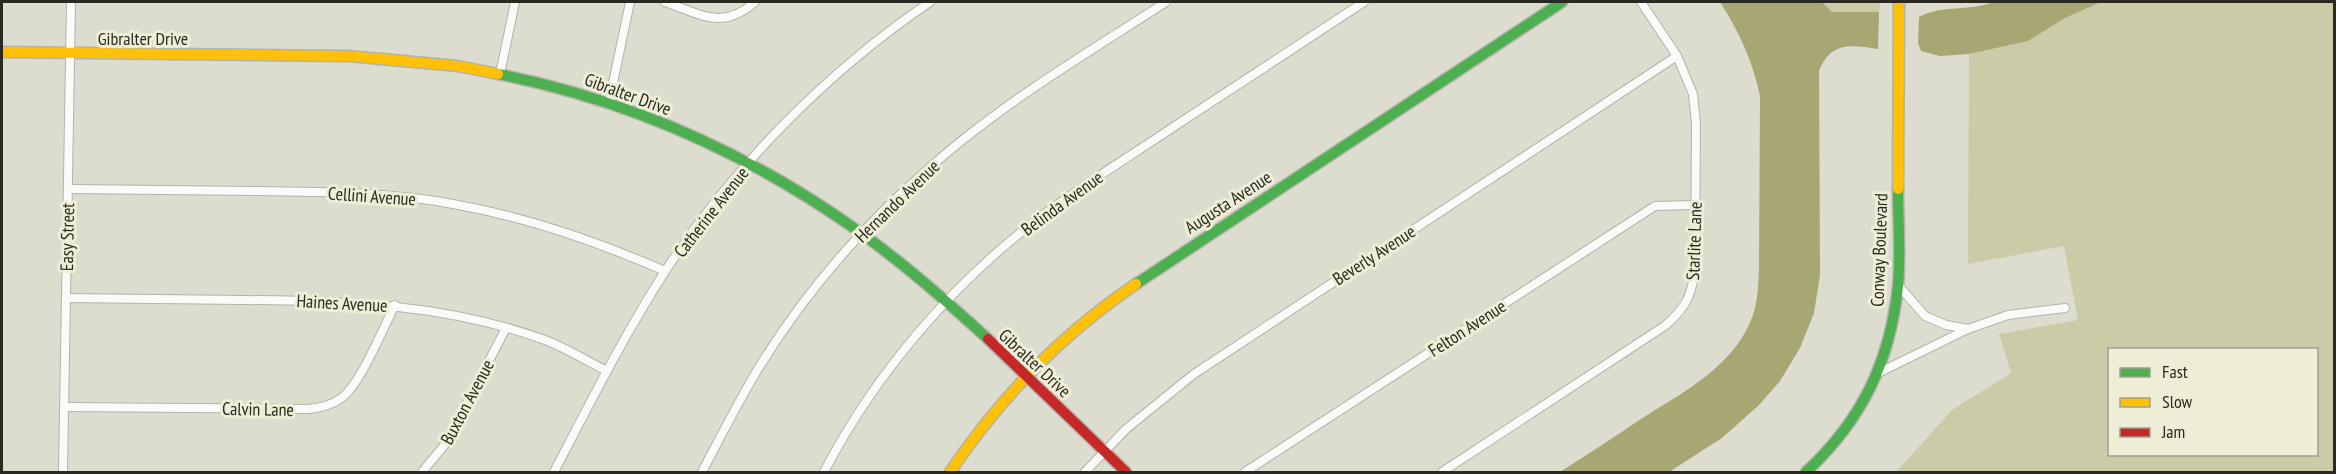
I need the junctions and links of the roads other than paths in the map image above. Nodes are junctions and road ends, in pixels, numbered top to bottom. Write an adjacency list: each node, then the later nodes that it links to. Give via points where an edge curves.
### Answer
1 (71, 2): 13 (street, Easy Street)
2 (515, 2): 15 (street)
3 (630, 2): 16 (street)
4 (665, 2): 5 (street, via 716,19 731,17)
5 (755, 2)
6 (930, 2): 17 (street, Catherine Avenue, via 826,85)
7 (1166, 2): 20 (street, Hernando Avenue, via 961,141)
8 (1364, 2): 24 (street, Belinda Avenue, via 1071,194 1007,244)
9 (1562, 2): 31 (street, Augusta Avenue, via 1133,284)
10 (1641, 2): 14 (street, Starlite Lane)
11 (1899, 2): 22 (street, Conway Boulevard)
12 (2, 52): 13 (street, Gibralter Drive)
13 (70, 55): 15 (street, Gibralter Drive, via 338,55 428,62); 18 (street, Easy Street)
14 (1677, 56): 19 (street, Starlite Lane, via 1695,107); 33 (street, Beverly Avenue, via 1194,374)
15 (500, 74): 16 (street, Gibralter Drive)
16 (609, 102): 17 (street, Gibralter Drive)
17 (749, 163): 20 (street, Gibralter Drive); 21 (street, Catherine Avenue)
18 (68, 189): 21 (street, Cellini Avenue, via 411,197 549,226); 23 (street, Easy Street)
19 (1695, 205): 42 (street, Felton Avenue, via 1655,206); 43 (street, Starlite Lane, via 1695,271 1692,293 1682,311)
20 (862, 233): 24 (street, Gibralter Drive); 37 (street, Hernando Avenue, via 784,329)
21 (665, 272): 29 (street, Catherine Avenue)
22 (1898, 285): 28 (street, via 1925,316); 30 (street, Conway Boulevard)
23 (66, 298): 25 (street, Haines Avenue); 32 (street, Easy Street)
24 (946, 302): 31 (street, Gibralter Drive); 38 (street, Belinda Avenue, via 878,386)
25 (395, 305): 27 (street, Haines Avenue); 32 (street, Calvin Lane, via 354,386 325,407)
26 (2065, 308): 28 (street, via 2008,315)
27 (506, 328): 29 (street, Haines Avenue, via 547,341); 35 (street, Buxton Avenue, via 447,442)
28 (1968, 329): 30 (street)
29 (607, 371): 36 (street, Catherine Avenue)
30 (1878, 373): 44 (street, Conway Boulevard, via 1845,430)
31 (1024, 376): 33 (street, Gibralter Drive); 39 (street, Augusta Avenue)
32 (64, 407): 34 (street, Easy Street)
33 (1104, 451): 40 (street, Beverly Avenue); 41 (street, Gibralter Drive)
34 (63, 472)
35 (422, 472)
36 (554, 472)
37 (702, 472)
38 (824, 472)
39 (950, 472)
40 (1085, 472)
41 (1126, 472)
42 (1245, 472)
43 (1442, 472)
44 (1806, 472)

